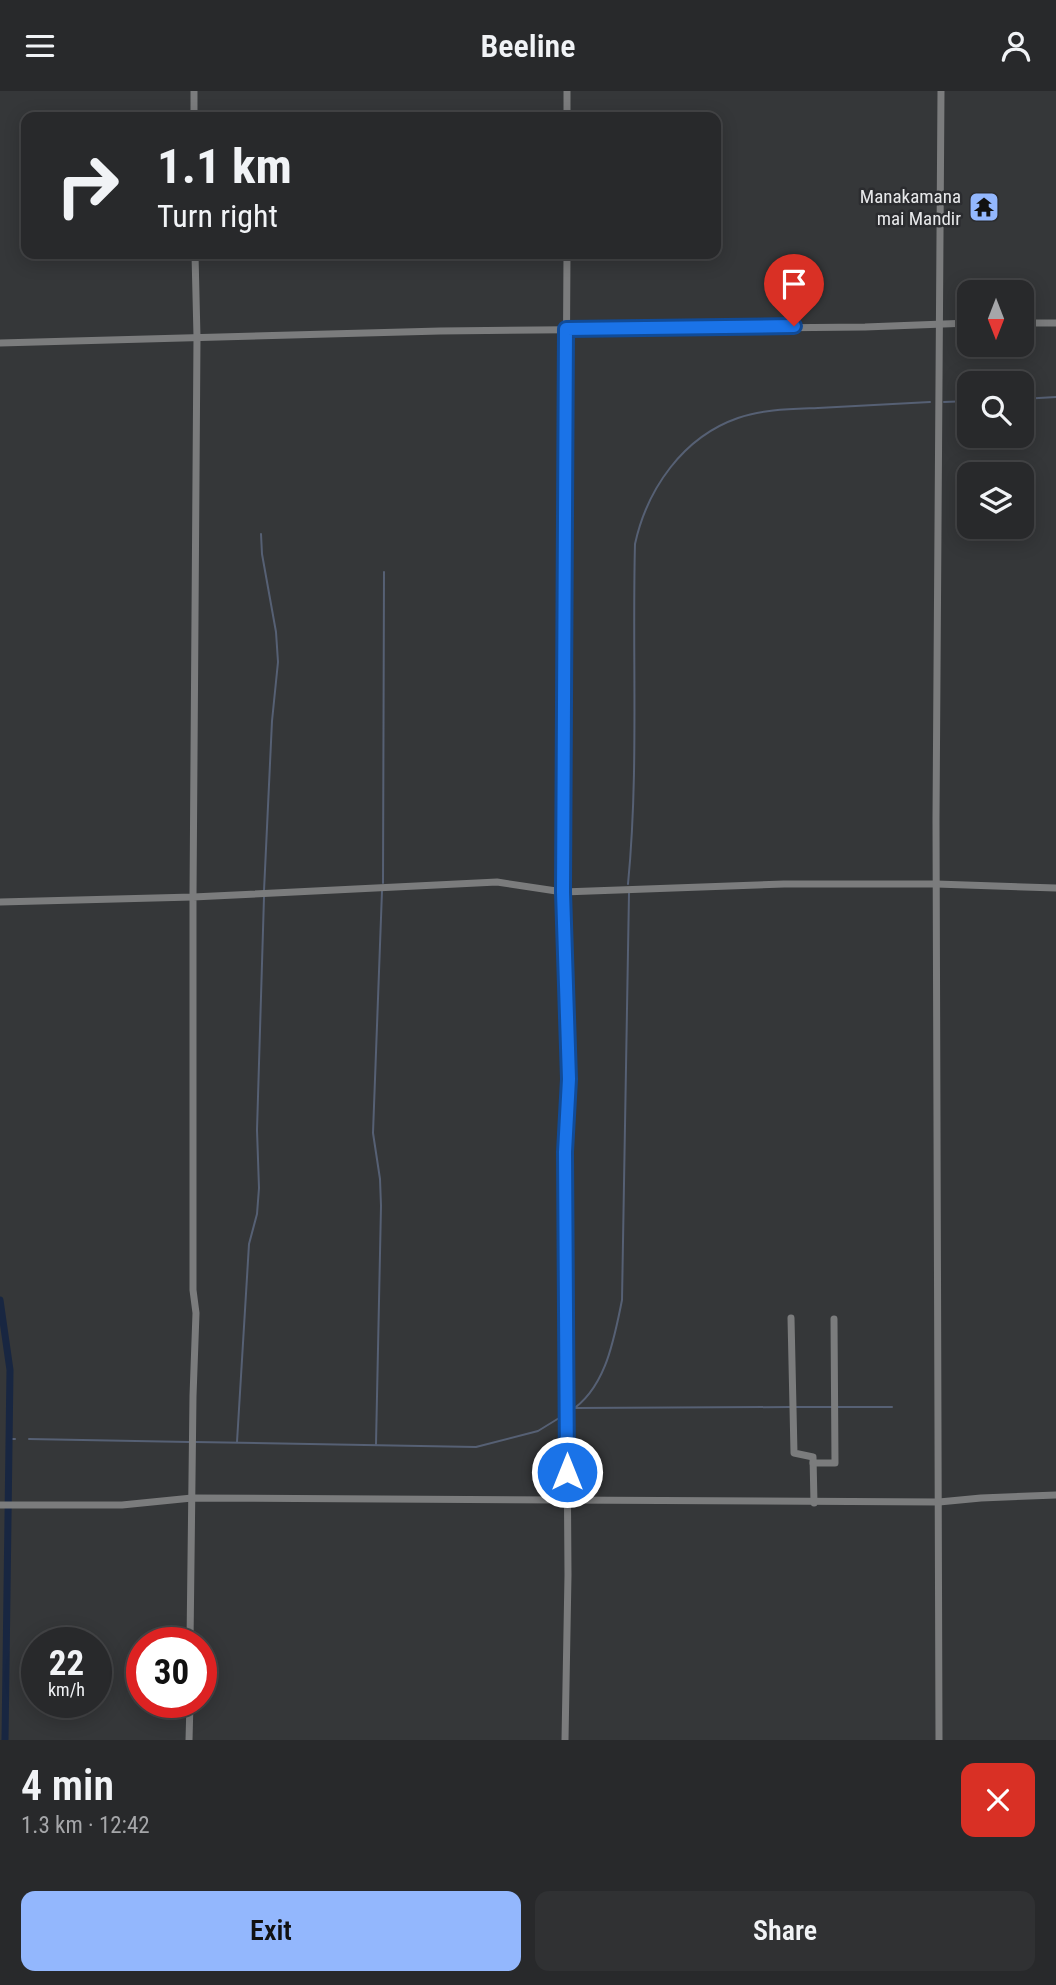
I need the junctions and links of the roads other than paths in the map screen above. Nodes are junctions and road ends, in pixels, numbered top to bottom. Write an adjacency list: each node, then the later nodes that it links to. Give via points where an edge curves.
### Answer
1 (194, 91): 4 (street)
2 (567, 91): 5 (street)
3 (942, 91): 8 (street)
4 (194, 112)
5 (567, 112)
6 (195, 259): 13 (street)
7 (567, 259): 12 (street)
8 (939, 322): 9 (street); 12 (street, via 865,327); 15 (street)
9 (957, 323)
10 (1034, 323): 11 (street)
11 (1056, 323)
12 (566, 329): 13 (street); 17 (street)
13 (197, 337): 14 (street); 18 (street)
14 (0, 343)
15 (936, 884): 16 (street); 17 (street); 26 (street)
16 (1056, 888)
17 (563, 892): 18 (street, via 497,882); 25 (street, via 569,1079 565,1152)
18 (193, 897): 19 (street); 24 (street, via 196,1324)
19 (0, 902)
20 (791, 1318): 22 (street, via 794,1453 813,1457)
21 (834, 1319): 22 (street, via 835,1463)
22 (813, 1463): 27 (street)
23 (1056, 1496): 26 (street)
24 (192, 1498): 25 (street); 28 (street, via 121,1505); 29 (street)
25 (567, 1499): 27 (street); 32 (street)
26 (939, 1502): 27 (street); 33 (street)
27 (814, 1503)
28 (0, 1505)
29 (190, 1627)
30 (190, 1718): 31 (street)
31 (189, 1740)
32 (565, 1740)
33 (939, 1740)

